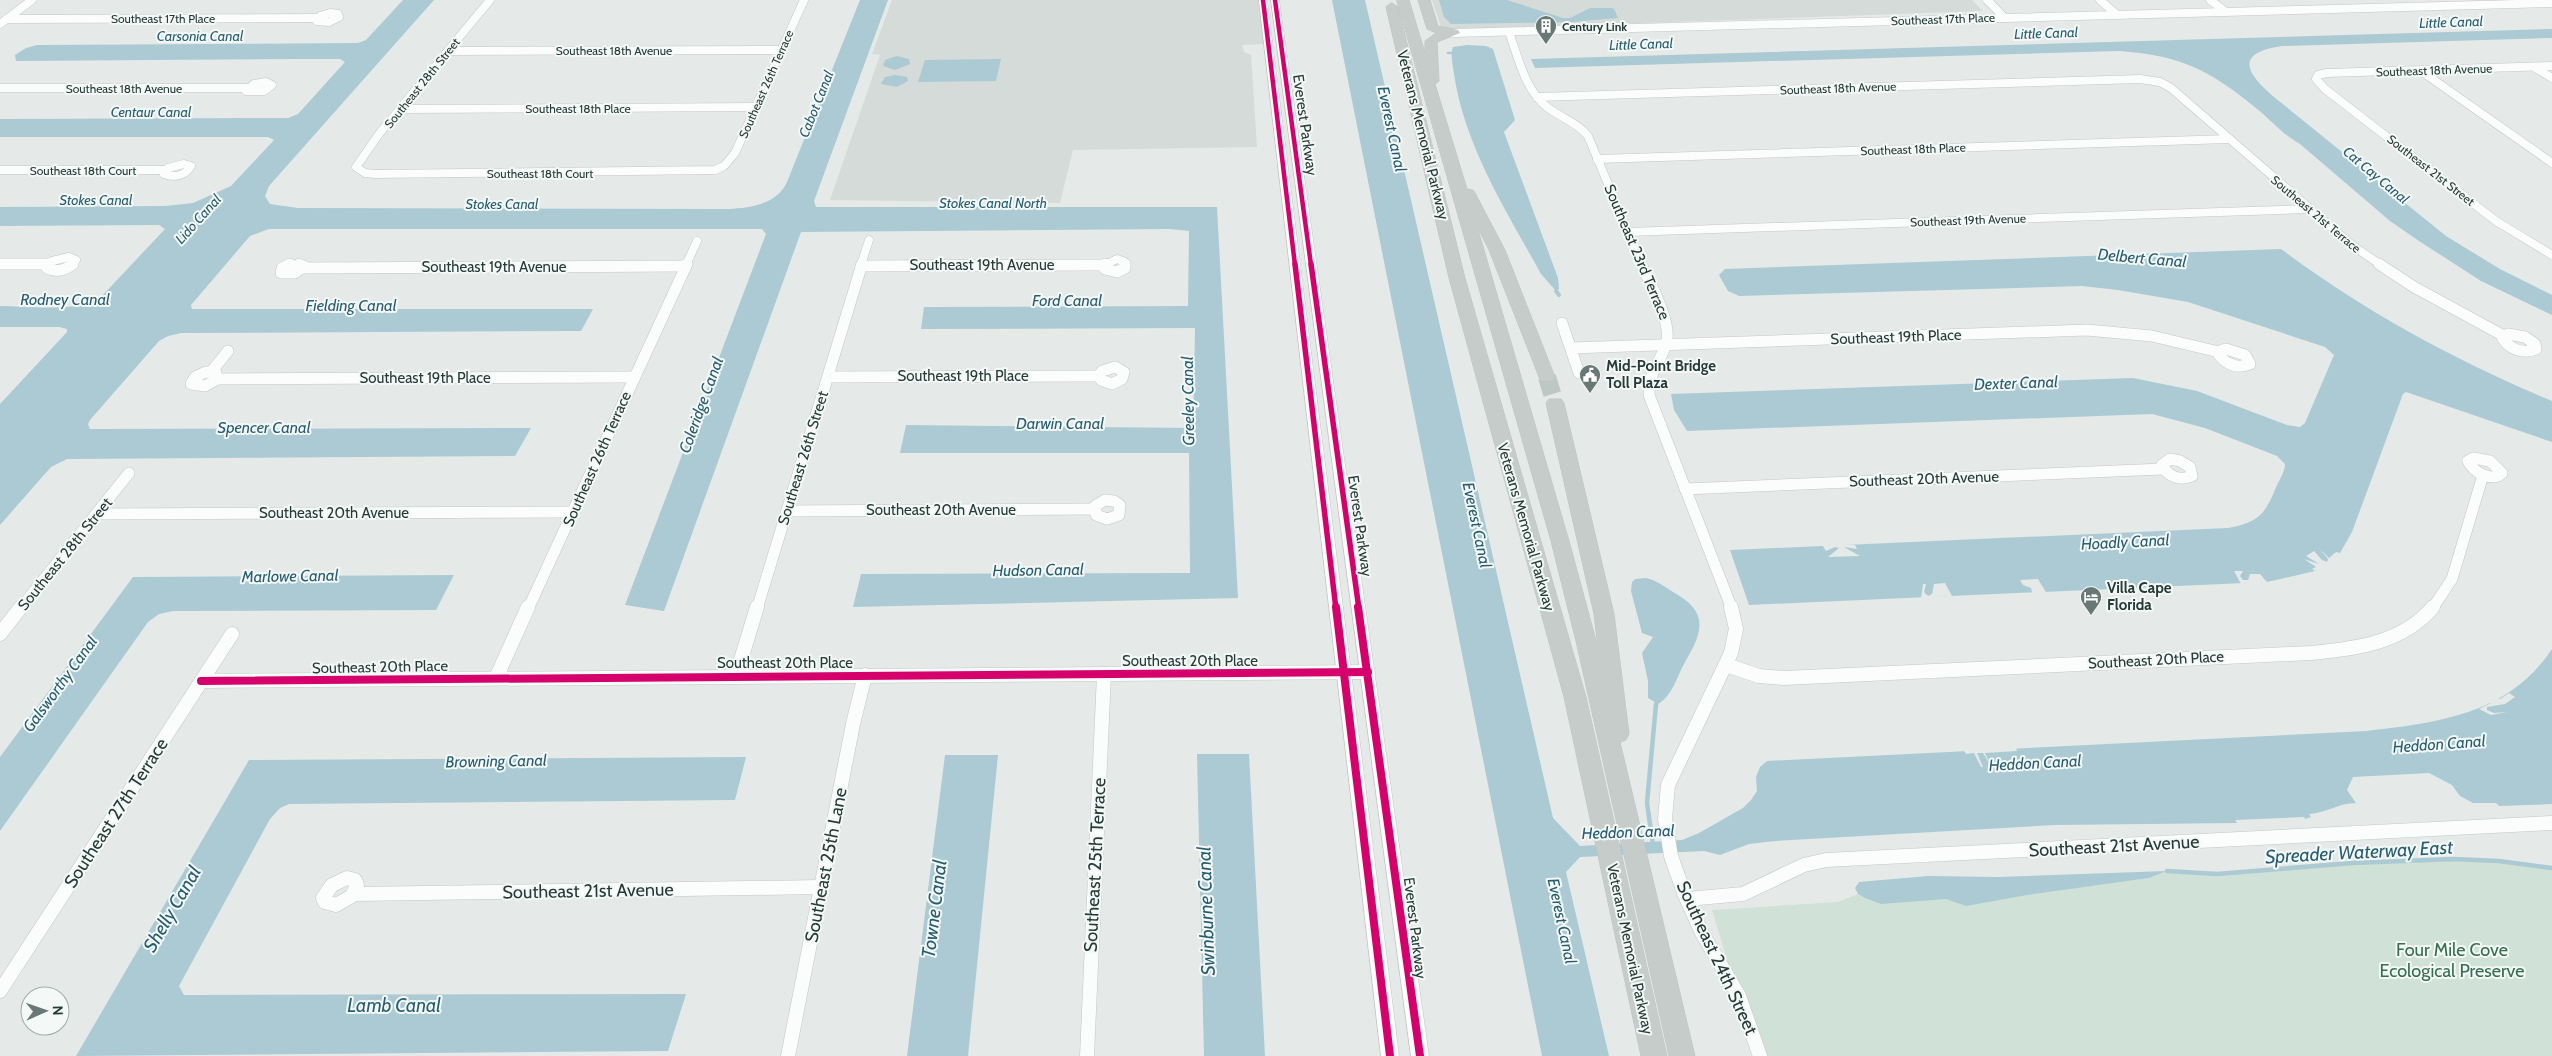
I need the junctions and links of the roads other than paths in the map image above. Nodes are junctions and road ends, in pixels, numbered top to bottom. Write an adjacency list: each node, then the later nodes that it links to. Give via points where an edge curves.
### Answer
1 (32, 0): 22 (street)
2 (490, 0): 28 (street, Southeast 28th Street)
3 (804, 0): 27 (street, Southeast 26th Terrace)
4 (1263, 0): 26 (street, Everest Parkway)
5 (1275, 0): 26 (street, Everest Parkway)
6 (1403, 0): 39 (highway, Veterans Memorial Parkway)
7 (1416, 0): 35 (highway)
8 (1424, 0): 25 (highway, via 1433,29)
9 (1987, 0): 21 (street)
10 (2100, 0): 19 (street)
11 (2210, 0): 18 (street)
12 (2320, 0): 17 (street)
13 (2431, 0): 16 (street)
14 (2546, 2): 16 (street, Southeast 17th Place)
15 (1385, 4): 98 (highway, Veterans Memorial Parkway, via 1410,81 1462,297 1570,679)
16 (2440, 6): 17 (street, Southeast 17th Place)
17 (2333, 9): 18 (street, Southeast 17th Place)
18 (2226, 12): 19 (street, Southeast 17th Place)
19 (2117, 15): 21 (street, Southeast 17th Place)
20 (318, 18): 22 (street, Southeast 17th Place)
21 (2005, 18): 24 (street, Southeast 17th Place)
22 (7, 19): 23 (street)
23 (0, 24)
24 (1509, 32): 25 (street, Southeast 17th Place); 38 (street, Southeast 23rd Terrace)
25 (1454, 33): 35 (highway, via 1431,41)
26 (1276, 48): 42 (street, Everest Parkway)
27 (781, 50): 28 (street, Southeast 18th Avenue); 40 (street, Southeast 26th Terrace)
28 (448, 51): 41 (street, Southeast 28th Street)
29 (2552, 66): 30 (street, Southeast 18th Avenue)
30 (2534, 67): 31 (street, Southeast 18th Avenue); 33 (street)
31 (2421, 71): 32 (street, Southeast 18th Avenue, via 2327,73); 48 (street)
32 (2316, 77): 57 (street, Southeast 21st Street, via 2325,89 2496,221)
33 (2552, 78)
34 (2140, 79): 38 (street, Southeast 18th Avenue); 43 (street, Southeast 21st Terrace, via 2154,80 2167,86)
35 (1432, 82): 39 (highway)
36 (0, 88): 37 (street, Southeast 18th Avenue)
37 (248, 88)
38 (1537, 97): 47 (street, Southeast 23rd Terrace, via 1546,107 1583,130)
39 (1434, 102): 44 (highway, Veterans Memorial Parkway)
40 (754, 107): 41 (street, Southeast 18th Place); 49 (street, Southeast 26th Terrace, via 735,153)
41 (401, 109): 50 (street, Southeast 28th Street)
42 (1283, 109): 45 (street, Everest Parkway); 46 (street, Everest Parkway)
43 (2229, 139): 47 (street, Southeast 18th Place); 53 (street, Southeast 21st Terrace)
44 (1447, 144): 76 (highway, Veterans Memorial Parkway, via 1497,250); 97 (highway, Veterans Memorial Parkway, via 1560,540)
45 (1282, 156): 46 (street); 66 (street, Everest Parkway)
46 (1296, 156): 65 (street, Everest Parkway)
47 (1597, 159): 54 (street, Southeast 23rd Terrace)
48 (2552, 163)
49 (724, 166): 50 (street, Southeast 18th Court, via 701,172 405,174 365,173)
50 (356, 167)
51 (0, 170): 52 (street, Southeast 18th Court)
52 (165, 170)
53 (2308, 209): 54 (street, Southeast 19th Avenue); 67 (street, Southeast 21st Terrace, via 2391,273)
54 (1628, 232): 68 (street, Southeast 23rd Terrace, via 1668,327)
55 (869, 240): 62 (street, Southeast 26th Street)
56 (697, 241): 61 (street, Southeast 26th Terrace)
57 (2552, 254)
58 (0, 264): 59 (street)
59 (49, 264)
60 (1104, 265): 62 (street, Southeast 19th Avenue)
61 (685, 266): 63 (street, Southeast 19th Avenue); 74 (street, Southeast 26th Terrace)
62 (861, 266): 75 (street, Southeast 26th Street)
63 (303, 268)
64 (1562, 323): 69 (street)
65 (1320, 333): 66 (street); 89 (street, Everest Parkway)
66 (1303, 334): 90 (street, Everest Parkway)
67 (2504, 336)
68 (1666, 345): 69 (street, Southeast 19th Place); 71 (street, Southeast 19th Place, via 2087,330 2152,336); 81 (street, via 1650,373 1648,390)
69 (1571, 348): 72 (street)
70 (228, 351): 74 (street, Southeast 19th Place, via 214,375)
71 (2219, 352)
72 (1579, 373)
73 (1099, 376): 75 (street, Southeast 19th Place)
74 (634, 377): 84 (street, Southeast 26th Terrace)
75 (828, 377): 83 (street, Southeast 26th Street)
76 (1547, 377)
77 (1555, 402): 97 (highway, Veterans Memorial Parkway, via 1604,614)
78 (2163, 469): 81 (street, Southeast 20th Avenue)
79 (129, 473): 85 (street, Southeast 28th Street)
80 (2483, 475): 88 (street, Southeast 20th Place, via 2445,595 2408,630 2366,646 2311,653 1776,678)
81 (1686, 489): 88 (street, via 1734,614 1735,638)
82 (1094, 509): 83 (street, Southeast 20th Avenue)
83 (787, 510): 93 (street, Southeast 26th Street)
84 (573, 512): 85 (street, Southeast 20th Avenue); 94 (street, Southeast 26th Terrace)
85 (96, 514): 86 (street, Southeast 28th Street)
86 (0, 634)
87 (232, 634): 95 (street, Southeast 27th Terrace)
88 (1726, 665): 101 (street, Southeast 24th Street, via 1668,786 1664,805 1668,839)
89 (1368, 672): 90 (street, Southeast 20th Place); 106 (street, Everest Parkway)
90 (1344, 673): 91 (street, Southeast 20th Place); 105 (street, Everest Parkway)
91 (1104, 674): 92 (street, Southeast 20th Place); 104 (street, Southeast 25th Terrace)
92 (865, 675): 93 (street, Southeast 20th Place); 99 (street, Southeast 25th Lane)
93 (736, 676): 94 (street, Southeast 20th Place)
94 (496, 678): 95 (street, Southeast 20th Place)
95 (202, 681): 102 (street, Southeast 27th Terrace)
96 (2551, 824): 101 (street, Southeast 21st Avenue, via 1826,860 1797,868 1743,894)
97 (1630, 830): 108 (highway, Veterans Memorial Parkway)
98 (1613, 870): 107 (highway, Veterans Memorial Parkway)
99 (821, 887): 100 (street, Southeast 21st Avenue); 103 (street, Southeast 25th Lane)
100 (355, 894)
101 (1687, 899): 109 (street, Southeast 24th Street, via 1747,1014)
102 (0, 991)
103 (788, 1056)
104 (1087, 1056)
105 (1390, 1056)
106 (1420, 1056)
107 (1654, 1056)
108 (1682, 1056)
109 (1760, 1056)

